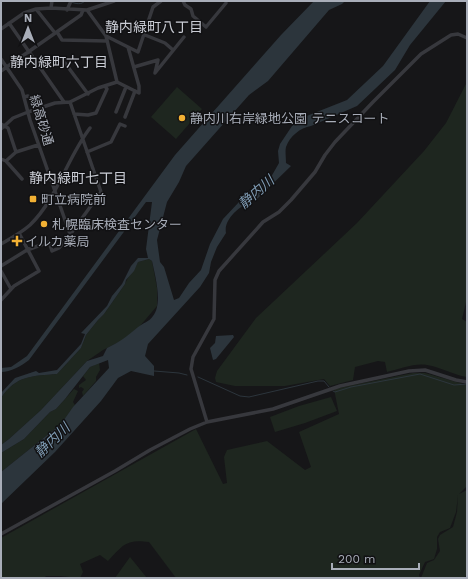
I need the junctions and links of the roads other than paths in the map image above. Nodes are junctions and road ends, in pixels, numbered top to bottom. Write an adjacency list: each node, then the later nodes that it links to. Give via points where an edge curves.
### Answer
1 (52, 1): 7 (street)
2 (114, 1): 10 (street)
3 (161, 1): 14 (street, via 154,7)
4 (184, 1): 6 (street, via 193,16 206,27)
5 (71, 2): 9 (street)
6 (226, 3)
7 (51, 8): 8 (street); 9 (street)
8 (36, 9): 11 (street); 13 (street)
9 (67, 10): 10 (street)
10 (85, 10): 13 (street); 15 (street)
11 (9, 23): 12 (street); 21 (street)
12 (1, 29)
13 (56, 32): 18 (street, via 62,40); 21 (street)
14 (145, 35): 19 (street, via 138,52); 20 (street, via 165,43)
15 (106, 36): 18 (street); 19 (street)
16 (184, 37): 20 (street)
17 (467, 38): 61 (street, via 458,34 451,35 421,54 335,142 315,172 279,212 264,222 219,271 215,280 214,320 195,353 191,369)
18 (106, 41): 27 (street)
19 (128, 47): 25 (street)
20 (173, 50): 25 (street, via 155,73 158,60)
21 (30, 51): 24 (street); 33 (street)
22 (1, 59): 24 (street, 緑高砂通)
23 (65, 63): 31 (street)
24 (7, 67): 26 (street); 32 (street, 緑高砂通, via 17,80)
25 (134, 67): 30 (street, via 139,93)
26 (1, 71)
27 (117, 82): 28 (street); 29 (street)
28 (105, 86): 31 (street); 38 (street, via 107,89 96,113)
29 (126, 87): 30 (street); 37 (street)
30 (135, 91): 39 (street)
31 (88, 94): 34 (street)
32 (24, 97): 35 (street, via 28,96); 36 (street, 緑高砂通)
33 (64, 102): 34 (street); 35 (street)
34 (70, 102): 38 (street)
35 (39, 107): 36 (street)
36 (28, 112): 40 (street); 45 (street, 緑高砂通)
37 (116, 112)
38 (74, 114): 44 (street)
39 (125, 117)
40 (2, 125): 43 (street); 46 (street, via 8,128)
41 (125, 126): 47 (street, via 120,124 111,142)
42 (90, 128): 44 (street)
43 (1, 129)
44 (82, 138): 47 (street); 51 (street)
45 (38, 145): 46 (street); 51 (street, 緑高砂通)
46 (16, 152): 49 (street)
47 (87, 152): 52 (street, via 101,192)
48 (1, 159): 49 (street)
49 (6, 161): 50 (street)
50 (22, 178)
51 (54, 191): 53 (street, via 41,213); 55 (street, 緑高砂通, via 69,237 59,248 52,251 49,242)
52 (72, 232)
53 (19, 233): 54 (street); 55 (street)
54 (1, 244)
55 (26, 250): 56 (street); 58 (street, via 39,271)
56 (1, 266)
57 (1, 271): 58 (street)
58 (11, 289): 59 (street)
59 (1, 300)
60 (467, 382): 61 (street, via 425,370 409,371 340,386 273,409)
61 (207, 422): 62 (street, via 150,450)
62 (1, 534)

